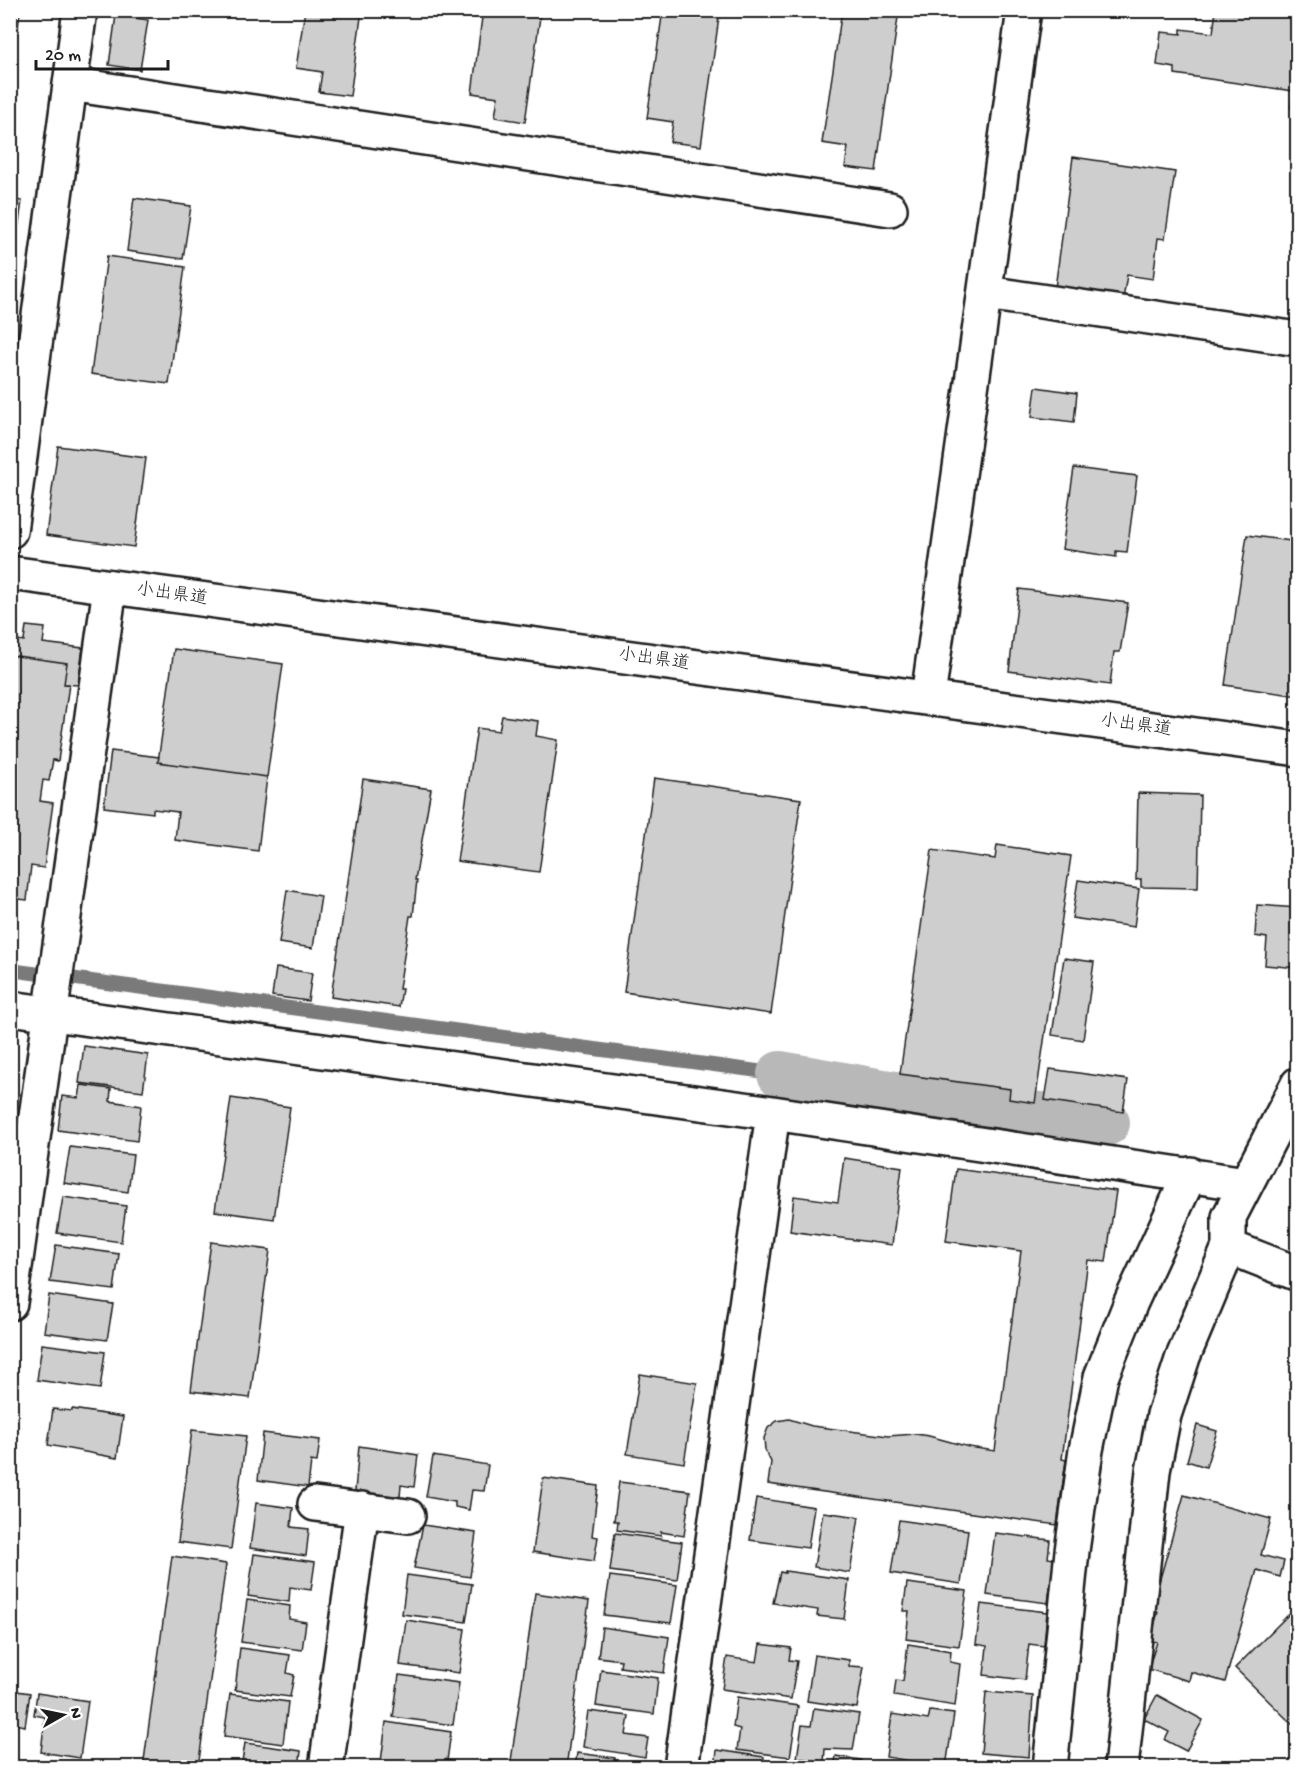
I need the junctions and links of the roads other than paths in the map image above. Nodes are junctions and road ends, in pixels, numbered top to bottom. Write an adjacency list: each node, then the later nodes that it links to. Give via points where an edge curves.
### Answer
1 (80, 10): 3 (street)
2 (1024, 10): 5 (street)
3 (70, 84): 4 (street); 7 (street)
4 (890, 208)
5 (986, 293): 6 (street); 10 (street)
6 (1298, 339)
7 (10, 531)
8 (10, 573): 9 (street, 小出県道)
9 (110, 587): 10 (street, 小出県道); 13 (street)
10 (928, 697): 11 (street, 小出県道)
11 (1298, 749)
12 (10, 1008): 13 (street)
13 (51, 1010): 15 (street); 20 (street)
14 (1298, 1084): 17 (street)
15 (773, 1113): 16 (street); 25 (street)
16 (1190, 1174): 17 (street); 26 (street, via 1101,1377 1072,1551)
17 (1246, 1184): 18 (street, via 1228,1217)
18 (1229, 1247): 19 (street); 27 (street, via 1183,1357 1164,1415 1153,1471)
19 (1298, 1274)
20 (10, 1302)
21 (315, 1503): 22 (street)
22 (362, 1509): 23 (street); 24 (street)
23 (408, 1516)
24 (326, 1767)
25 (681, 1767)
26 (1050, 1767)
27 (1121, 1767)

